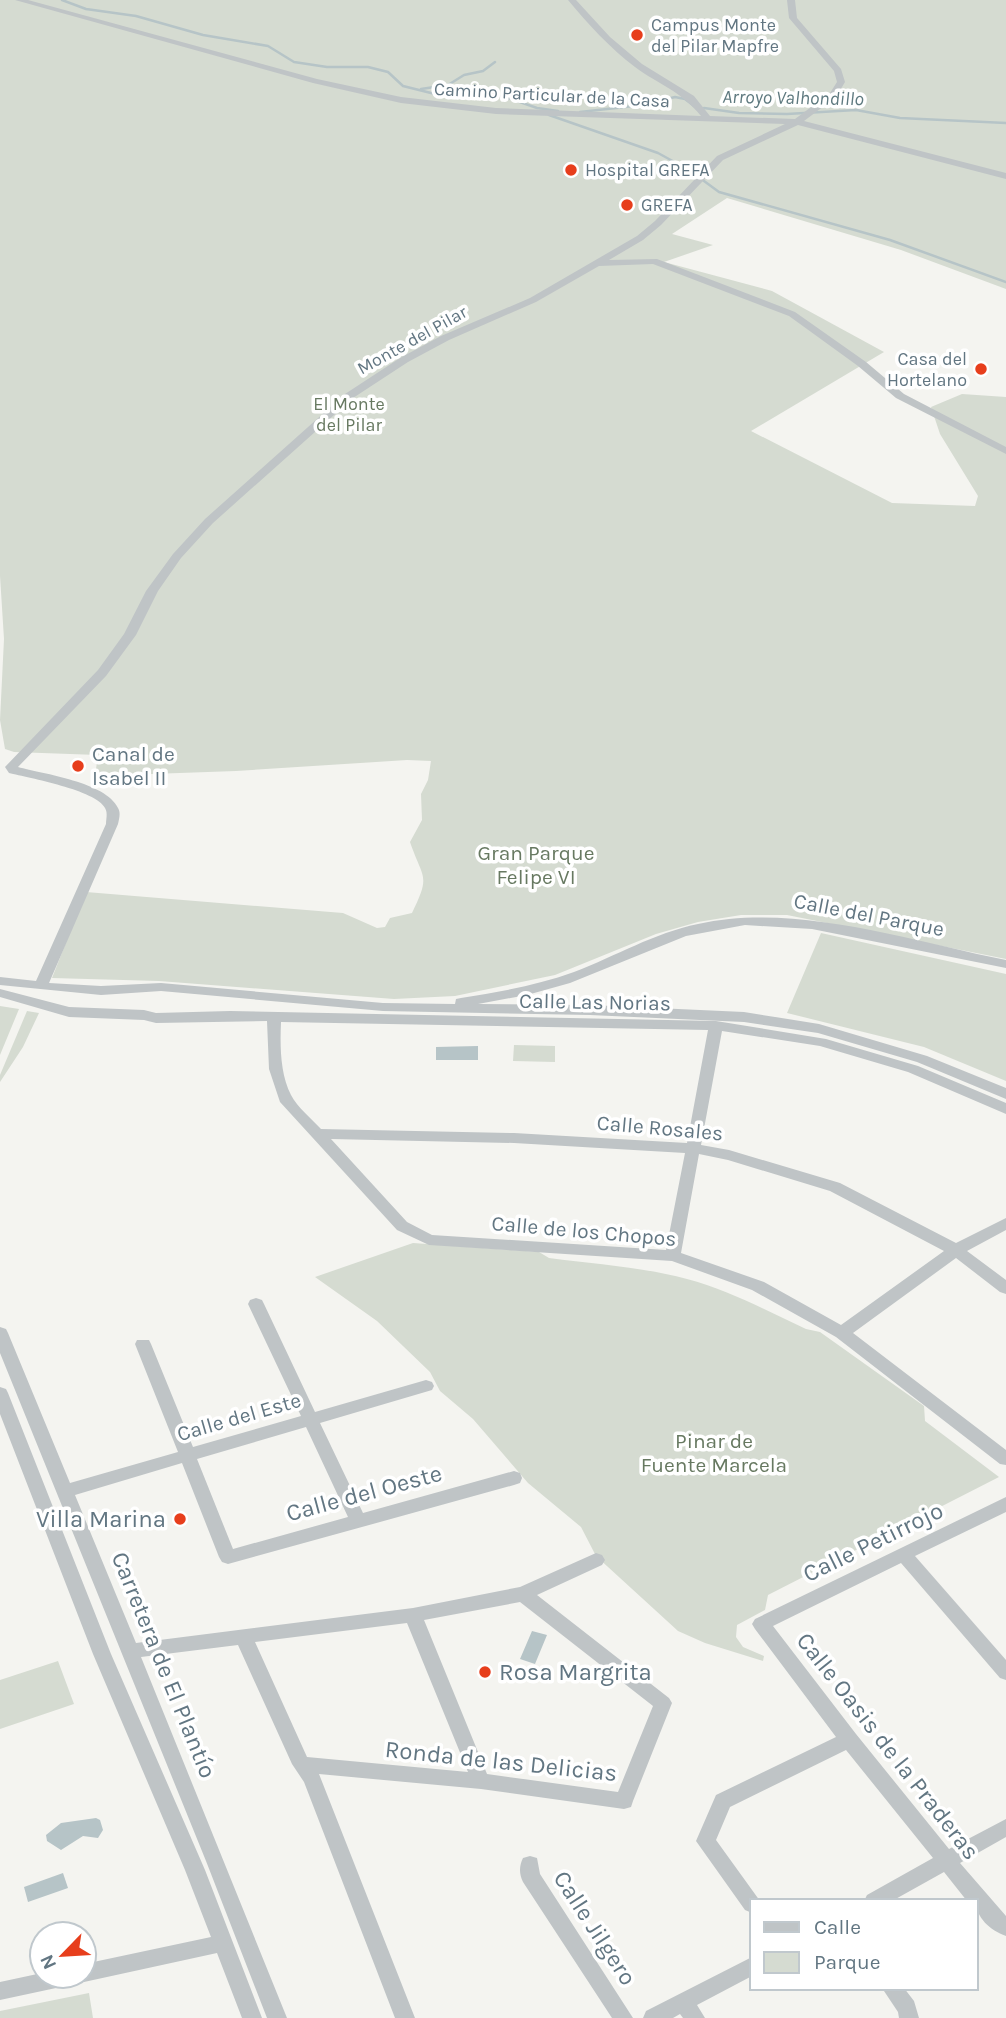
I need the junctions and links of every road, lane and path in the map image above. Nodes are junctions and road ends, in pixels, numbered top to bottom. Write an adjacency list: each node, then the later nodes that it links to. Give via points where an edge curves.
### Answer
1 (19, 0): 4 (street, Camino Particular de la Casa, via 401,100 496,111)
2 (572, 0): 4 (street, via 607,39 639,66 691,98)
3 (791, 0): 5 (street, Monte del Pilar, via 793,18 838,71 841,82 833,95)
4 (707, 118): 5 (street, Camino Particular de la Casa)
5 (797, 122): 6 (street, Camino Particular de la Casa); 7 (street, Monte del Pilar, via 720,158 640,238)
6 (1006, 176)
7 (597, 263): 8 (street, via 654,261 792,314 900,396); 12 (street, Monte del Pilar, via 533,300 435,344 349,396 209,521 177,556 117,654 11,769 100,796 113,815)
8 (1006, 450)
9 (1006, 964): 10 (street, Calle del Parque, via 774,919 697,928)
10 (564, 980): 16 (street, Calle del Parque); 17 (street, via 552,993)
11 (0, 981): 12 (street, Calle Las Norias)
12 (41, 985): 14 (street, Calle Las Norias)
13 (176, 990): 14 (street, Calle Las Norias); 16 (street, Calle Las Norias); 19 (street, via 184,1003)
14 (146, 991): 18 (street, via 136,1003)
15 (0, 993): 18 (street, Calle Las Norias, via 69,1012)
16 (435, 1008): 17 (street, Calle Las Norias)
17 (565, 1010): 22 (street, Calle Las Norias, via 714,1014 820,1029 922,1059)
18 (144, 1015): 19 (street, Calle Las Norias)
19 (169, 1016): 20 (street, Calle Las Norias)
20 (274, 1017): 21 (street, Calle Las Norias); 24 (street, Calle de los Chopos, via 278,1083 285,1098)
21 (716, 1026): 23 (street, Calle Las Norias, via 821,1042 913,1069); 25 (street)
22 (1006, 1094)
23 (1006, 1109)
24 (320, 1134): 25 (street, Calle Rosales); 28 (street, Calle de los Chopos, via 402,1226 429,1240)
25 (693, 1148): 27 (street, Calle Rosales, via 835,1187); 28 (street)
26 (1006, 1223): 27 (street)
27 (956, 1250): 29 (street, Calle Rosales); 32 (street)
28 (673, 1256): 32 (street, Calle de los Chopos, via 758,1286)
29 (1006, 1288)
30 (256, 1304): 36 (street)
31 (0, 1333): 40 (street, Carretera de El Plantío)
32 (842, 1334): 38 (street, Calle de los Chopos)
33 (143, 1344): 37 (street)
34 (426, 1386): 36 (street, Calle del Este)
35 (0, 1393): 60 (street)
36 (311, 1420): 37 (street, Calle del Este); 42 (street)
37 (188, 1455): 40 (street, Calle del Este); 42 (street, Calle del Oeste, via 228,1557)
38 (1006, 1458)
39 (514, 1478): 42 (street, Calle del Oeste)
40 (65, 1491): 49 (street, Carretera de El Plantío)
41 (1006, 1504): 43 (street, Calle Petirrojo)
42 (358, 1520)
43 (903, 1553): 47 (street, Calle Petirrojo); 50 (street)
44 (596, 1560): 45 (street)
45 (523, 1594): 46 (street); 53 (street, Ronda de las Delicias, via 663,1703 624,1801)
46 (413, 1615): 48 (street); 53 (street)
47 (761, 1624): 51 (street, Calle Oasis de la Praderas)
48 (244, 1638): 49 (street); 52 (street)
49 (130, 1651): 68 (street, Carretera de El Plantío)
50 (1006, 1673)
51 (849, 1740): 55 (street, Calle Oasis de la Praderas); 58 (street, via 723,1801 706,1841)
52 (301, 1764): 53 (street, Ronda de las Delicias); 69 (street, via 312,1778)
53 (481, 1781)
54 (1006, 1827): 55 (street)
55 (946, 1859): 57 (street); 59 (street, Calle Oasis de la Praderas, via 994,1919)
56 (530, 1864): 70 (street, Calle Jilgero, via 530,1876)
57 (877, 1899)
58 (750, 1902)
59 (1006, 1927)
60 (222, 1943): 62 (street); 67 (street)
61 (750, 1967): 66 (street)
62 (98, 1970)
63 (28, 1986): 65 (street)
64 (894, 1990): 72 (street)
65 (0, 1992)
66 (689, 2010): 71 (street)
67 (252, 2018)
68 (277, 2018)
69 (405, 2018)
70 (623, 2018)
71 (653, 2018)
72 (909, 2018)

